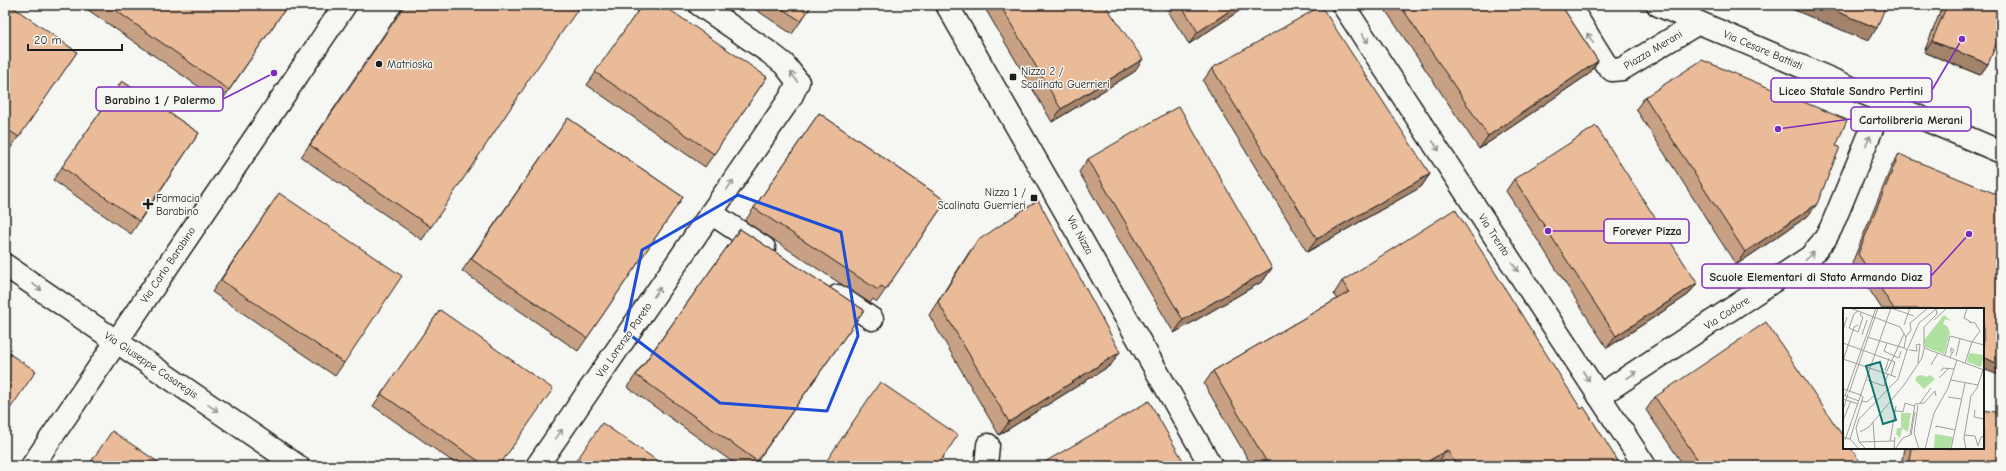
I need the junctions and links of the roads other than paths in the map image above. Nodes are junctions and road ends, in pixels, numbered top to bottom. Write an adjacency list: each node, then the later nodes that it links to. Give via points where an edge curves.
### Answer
1 (345, 5): 15 (street, Via Carlo Barabino)
2 (700, 5): 10 (street, Via Lorenzo Pareto, one-way to 2, via 791,97 798,82 784,64)
3 (948, 5): 20 (street, Via Nizza)
4 (1343, 5): 16 (street, Via Trento, one-way to 16)
5 (1569, 5): 7 (street, Piazza Merani, one-way to 5, via 1622,69 1612,70)
6 (1658, 5): 7 (street, Via Cesare Battisti)
7 (1698, 23): 8 (street, Via Cesare Battisti)
8 (1883, 102): 9 (street, Via Cesare Battisti); 16 (street, Via Cadore, one-way to 8, via 1810,257 1831,228)
9 (2001, 152)
10 (711, 213): 11 (street); 19 (street, Via Lorenzo Pareto, one-way to 10)
11 (781, 259)
12 (5, 265): 15 (street, Via Giuseppe Casaregis, one-way to 15)
13 (820, 284): 14 (street)
14 (872, 319)
15 (116, 342): 17 (street, Via Carlo Barabino); 18 (street, Via Giuseppe Casaregis, one-way to 18)
16 (1600, 396): 21 (street, Via Trento)
17 (32, 466)
18 (298, 466)
19 (537, 466)
20 (1211, 466)
21 (1645, 466)

